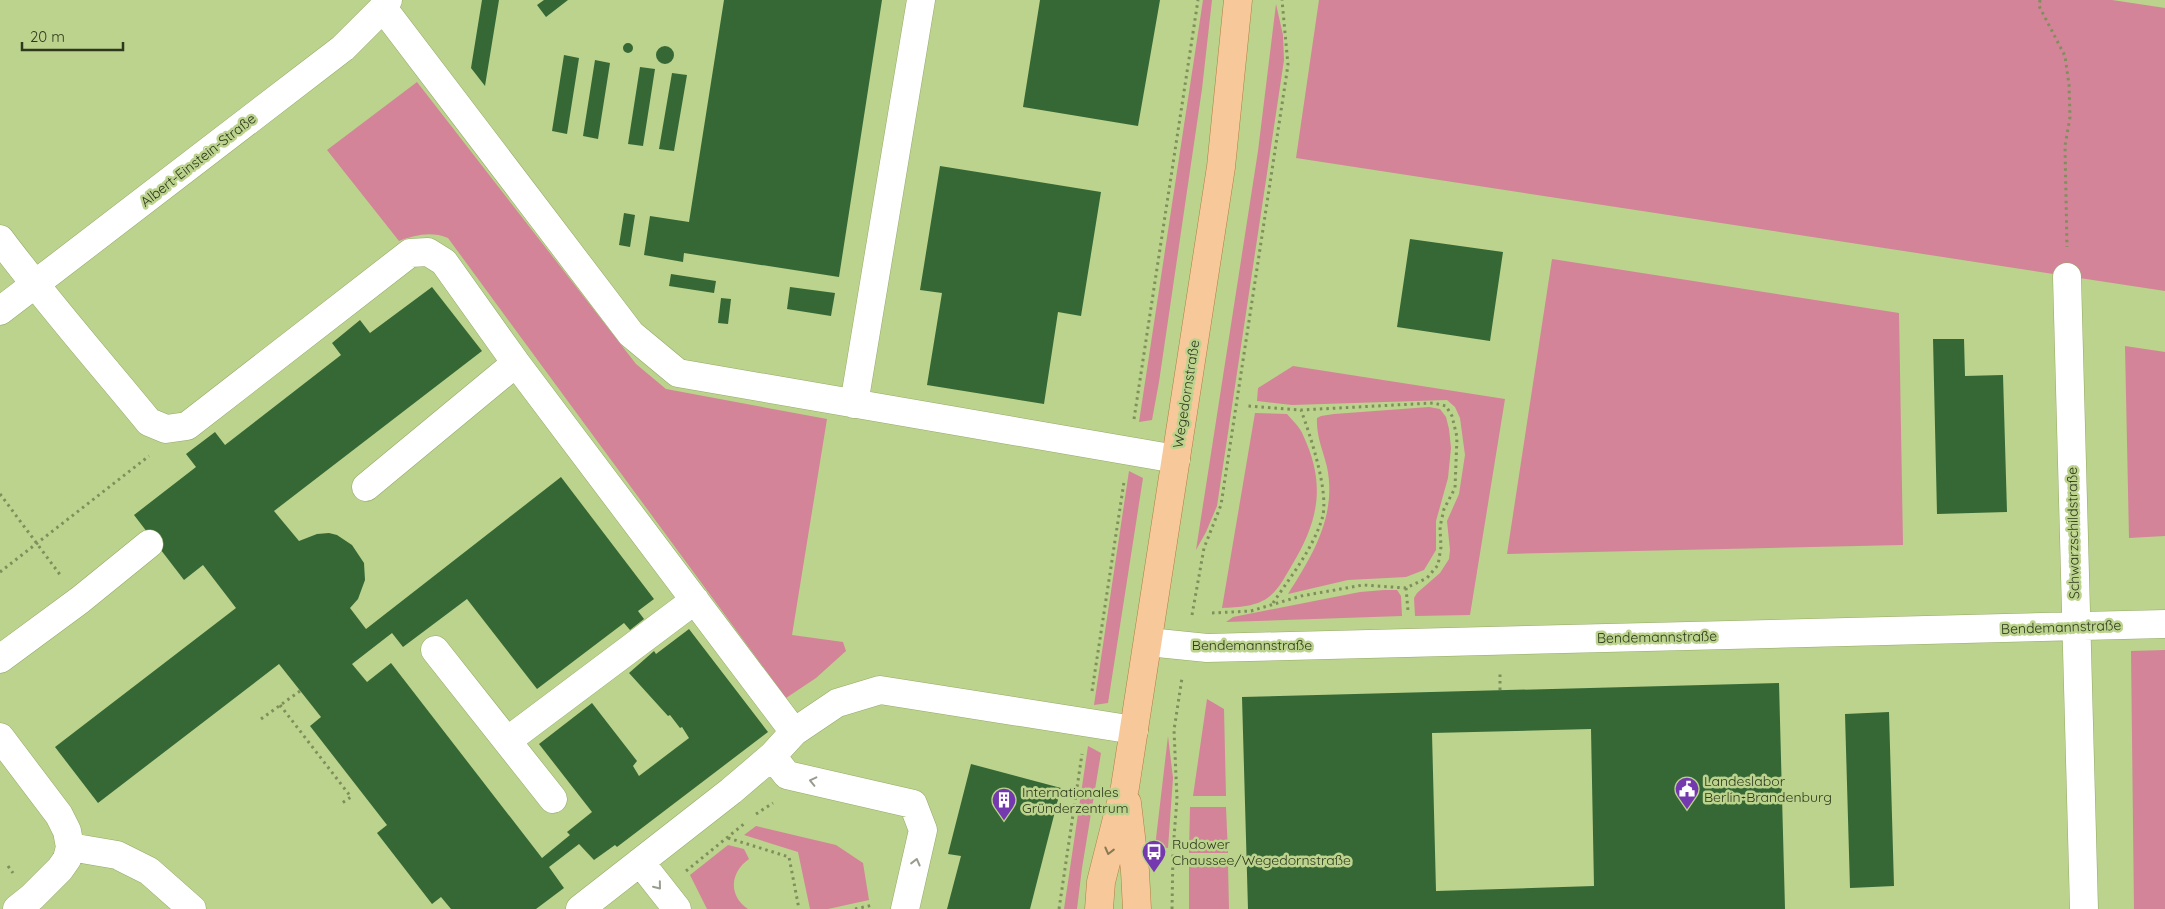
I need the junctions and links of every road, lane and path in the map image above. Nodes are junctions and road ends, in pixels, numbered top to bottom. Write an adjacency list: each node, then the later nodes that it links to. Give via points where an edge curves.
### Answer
1 (921, 0): 11 (street)
2 (1238, 0): 15 (main road, Wegedornstraße, via 1221,167)
3 (1282, 0): 21 (path, via 1286,75 1221,505 1204,548)
4 (2040, 0): 7 (path, via 2039,6 2065,56 2069,85 2070,117 2064,146)
5 (386, 4): 8 (street, Albert-Einstein-Straße, via 343,48); 11 (street, via 632,334 678,373)
6 (0, 239): 8 (street)
7 (2067, 277): 27 (street, Schwarzschildstraße)
8 (35, 285): 9 (street, Albert-Einstein-Straße); 10 (street, via 149,422 166,429 187,426 410,253 428,252 444,262)
9 (0, 312)
10 (516, 364): 16 (street); 23 (street)
11 (854, 404): 15 (street)
12 (1247, 406): 13 (path)
13 (1301, 410): 24 (path, via 1312,440 1323,493 1322,518 1307,552); 24 (path, via 1433,403 1446,406 1457,437 1455,488 1444,509 1440,527 1442,547 1438,565 1427,578 1406,588 1363,585)
14 (150, 456): 18 (path)
15 (1176, 459): 28 (main road, Wegedornstraße)
16 (366, 487)
17 (0, 494): 18 (path)
18 (38, 544): 20 (path); 22 (path)
19 (150, 544): 22 (street)
20 (0, 572)
21 (1196, 592)
22 (80, 600): 30 (street)
23 (696, 600): 38 (street); 40 (street)
24 (1273, 603): 25 (path, via 1251,611)
25 (1212, 613)
26 (2165, 624): 27 (street, Bendemannstraße)
27 (2075, 627): 28 (street, Bendemannstraße, via 1207,648); 60 (street, Schwarzschildstraße)
28 (1148, 642): 37 (main road, Wegedornstraße)
29 (436, 650): 40 (street)
30 (0, 660)
31 (1500, 663): 32 (path)
32 (1500, 690)
33 (300, 691): 35 (path)
34 (1178, 703): 59 (path, via 1174,730 1177,799)
35 (280, 705): 36 (path); 44 (path, via 351,797)
36 (261, 719)
37 (1134, 730): 38 (street, via 880,690 837,703); 42 (main road, Wegedornstraße)
38 (794, 732): 41 (street)
39 (0, 737): 49 (street, via 59,815)
40 (507, 741): 43 (street)
41 (772, 756): 50 (street); 56 (street, one-way to 41, via 924,830 913,804 787,775)
42 (1125, 787): 57 (main road, Wegedornstraße, one-way to 57, via 1101,882); 58 (main road, Wegedornstraße, via 1136,871)
43 (553, 799)
44 (342, 803)
45 (782, 805): 46 (path, via 773,803)
46 (753, 817)
47 (746, 822): 48 (path)
48 (727, 838): 51 (path); 55 (path, via 789,857)
49 (70, 847): 52 (street, via 60,870); 53 (street, via 117,855 149,871)
50 (640, 862): 51 (street, one-way to 51); 54 (street)
51 (670, 900)
52 (16, 909)
53 (192, 909)
54 (580, 909)
55 (799, 909)
56 (904, 909)
57 (1099, 909)
58 (1137, 909)
59 (1172, 909)
60 (2084, 909)

